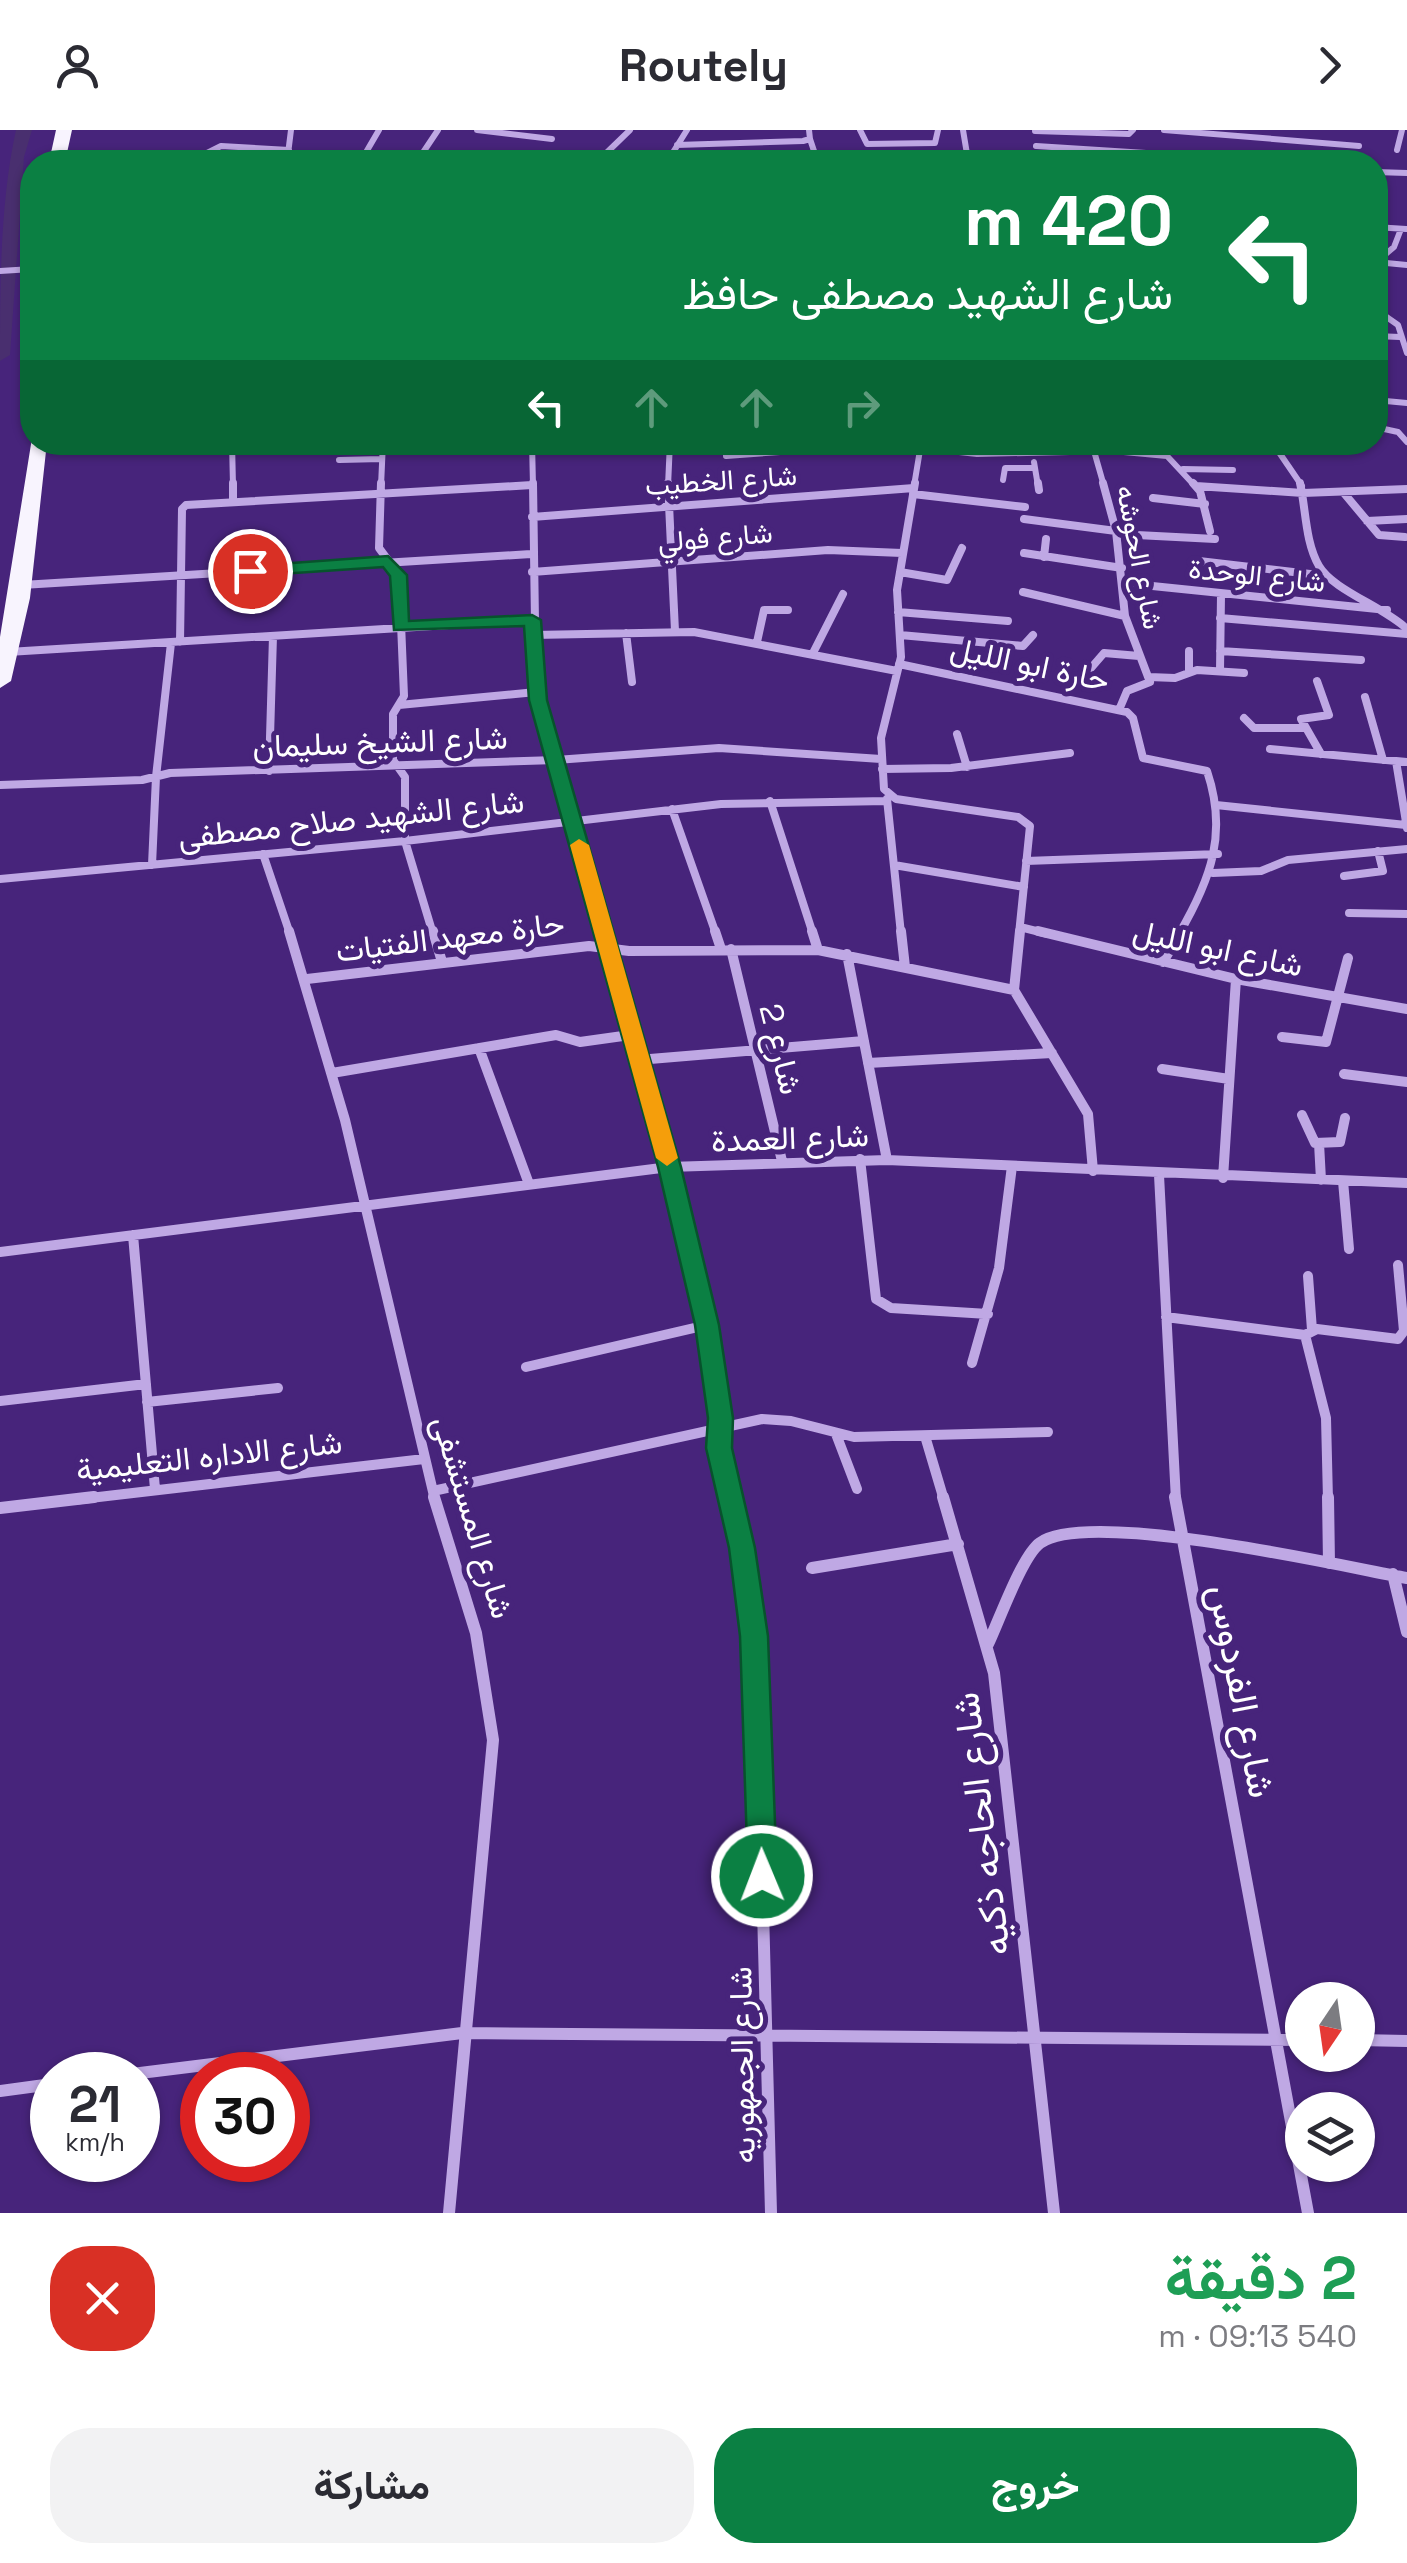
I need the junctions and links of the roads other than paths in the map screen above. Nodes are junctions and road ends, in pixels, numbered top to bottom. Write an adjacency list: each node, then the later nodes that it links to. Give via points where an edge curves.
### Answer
1 (477, 130): 13 (street)
2 (630, 130): 21 (street)
3 (687, 130): 16 (street)
4 (809, 130): 14 (street)
5 (860, 130): 15 (street, via 863,143)
6 (938, 130): 15 (street, via 938,142)
7 (1035, 130): 8 (street); 17 (street)
8 (1133, 130)
9 (1164, 130): 11 (street)
10 (1402, 130): 27 (street)
11 (1193, 131): 12 (street)
12 (1221, 133): 18 (street)
13 (552, 139)
14 (810, 139): 16 (street); 23 (street)
15 (894, 144): 24 (street)
16 (678, 145): 22 (street)
17 (1036, 146): 25 (street); 26 (street)
18 (1359, 146)
19 (214, 150): 20 (street)
20 (259, 150)
21 (612, 150)
22 (674, 150)
23 (814, 150)
24 (895, 150)
25 (1036, 150)
26 (1099, 150)
27 (1397, 150)
28 (1404, 229): 29 (street)
29 (1388, 252)
30 (1388, 318): 31 (street)
31 (1403, 340): 32 (street)
32 (1407, 353)
33 (37, 455): 86 (highway)
34 (232, 455): 61 (street)
35 (382, 455): 46 (street)
36 (532, 455): 52 (street, شارع الجمهوريه)
37 (669, 455): 63 (street)
38 (740, 455): 44 (street)
39 (919, 455): 57 (street)
40 (1033, 455): 48 (street)
41 (1095, 455): 69 (street, شارع الحوشه)
42 (1152, 455): 45 (street)
43 (1280, 455): 59 (street)
44 (726, 456)
45 (1167, 456): 49 (street)
46 (382, 458): 47 (street); 55 (street)
47 (339, 460)
48 (1035, 468): 51 (street, via 1006,468); 56 (street)
49 (1183, 469): 50 (street); 53 (street)
50 (1234, 470)
51 (1003, 480)
52 (532, 485): 55 (street); 65 (street, شارع الجمهوريه)
53 (1196, 486): 59 (street); 62 (street)
54 (1407, 489): 58 (street)
55 (381, 490): 61 (street); 77 (street, via 378,548)
56 (1039, 490)
57 (914, 491): 63 (street, شارع الخطيب); 64 (street, شارع الخطيب); 75 (street)
58 (1343, 492): 59 (street); 68 (street)
59 (1303, 493): 84 (street, via 1317,561)
60 (1153, 498): 62 (street)
61 (233, 500): 83 (street, via 183,506)
62 (1205, 504): 69 (street, via 1213,535)
63 (665, 507): 65 (street, شارع الخطيب); 79 (street)
64 (1025, 508)
65 (532, 517): 74 (street, شارع الجمهوريه)
66 (1024, 519): 69 (street)
67 (1407, 520): 68 (street)
68 (1367, 521): 70 (street, via 1381,536)
69 (1116, 532): 80 (street, شارع الحوشه)
70 (1404, 537)
71 (1046, 539): 76 (street)
72 (962, 548): 82 (street, via 950,579)
73 (1024, 553): 76 (street)
74 (532, 554): 77 (street); 81 (street, شارع الجمهوريه)
75 (902, 554): 79 (street, شارع فولي, via 828,550); 82 (street)
76 (1044, 556): 80 (street)
77 (388, 561): 83 (street); 97 (street, via 399,575)
78 (1199, 561): 84 (street)
79 (674, 563): 81 (street, شارع فولي); 98 (street)
80 (1122, 568): 85 (street, شارع الحوشه)
81 (532, 572): 95 (street, شارع الجمهوريه)
82 (900, 572): 92 (street)
83 (182, 576): 86 (street); 106 (street)
84 (1329, 576): 91 (street)
85 (1123, 583): 89 (street, شارع الوحدة); 93 (street, شارع الحوشه)
86 (22, 586): 109 (highway)
87 (1023, 592): 93 (street)
88 (843, 594): 110 (street)
89 (1221, 595): 91 (street, شارع الوحدة); 94 (street)
90 (788, 610): 105 (street, via 764,610)
91 (1387, 610): 100 (street)
92 (898, 612): 96 (street); 104 (street)
93 (1125, 616): 111 (street, شارع الحوشه)
94 (1220, 618): 100 (street); 108 (street)
95 (532, 620): 97 (street); 103 (street, شارع الجمهوريه)
96 (1008, 621)
97 (400, 627): 102 (street); 124 (street, via 404,696)
98 (676, 631): 99 (street, حارة ابو الليل); 105 (street, حارة ابو الليل)
99 (626, 632): 103 (street, حارة ابو الليل); 120 (street)
100 (1407, 632)
101 (1033, 635): 104 (street, via 1023,646)
102 (274, 636): 106 (street); 138 (street)
103 (532, 636): 122 (street, شارع الجمهوريه)
104 (900, 636): 113 (street)
105 (757, 642): 110 (street, حارة ابو الليل)
106 (175, 643): 109 (street); 139 (street)
107 (1190, 650): 116 (street)
108 (1220, 651): 112 (street); 115 (street)
109 (8, 652): 119 (highway)
110 (812, 653): 113 (street, حارة ابو الليل)
111 (1139, 656): 114 (street, via 1104,652); 118 (street, شارع الحوشه)
112 (1361, 660)
113 (898, 667): 125 (street, حارة ابو الليل); 135 (street, via 882,728)
114 (1090, 668)
115 (1220, 671): 116 (street); 117 (street)
116 (1188, 672): 118 (street)
117 (1244, 673)
118 (1149, 677): 125 (street, شارع الحوشه, via 1148,686 1126,692)
119 (0, 681)
120 (632, 682)
121 (1317, 682): 127 (street, via 1330,713 1302,718)
122 (536, 692): 124 (street); 132 (street, شارع الجمهوريه)
123 (1366, 697): 133 (street)
124 (398, 704): 137 (street, via 392,714)
125 (1119, 710): 144 (street, حارة ابو الليل, via 1133,718 1140,756 1207,771)
126 (1244, 718): 127 (street, via 1254,728)
127 (1306, 728): 131 (street)
128 (957, 734): 136 (street)
129 (1270, 749): 131 (street)
130 (1070, 754): 136 (street, شارع الشيخ سليمان)
131 (1321, 754): 133 (street)
132 (556, 760): 135 (street, شارع الشيخ سليمان, via 719,748); 137 (street, شارع الشيخ سليمان); 146 (street, شارع الجمهوريه)
133 (1383, 760): 134 (street)
134 (1402, 761): 140 (street)
135 (882, 764): 136 (street, شارع الشيخ سليمان); 142 (street)
136 (967, 767)
137 (398, 768): 138 (street, شارع الشيخ سليمان); 148 (street)
138 (269, 771): 139 (street, شارع الشيخ سليمان)
139 (156, 777): 141 (street, شارع الشيخ سليمان); 154 (street)
140 (1402, 780): 147 (street)
141 (0, 785)
142 (886, 797): 143 (street, شارع الشهيد صلاح مصطفى); 153 (street, شارع الشهيد صلاح مصطفى, via 1024,819 1030,826); 155 (street)
143 (770, 801): 145 (street, شارع الشهيد صلاح مصطفى); 165 (street)
144 (1216, 805): 147 (street); 152 (street, حارة ابو الليل)
145 (672, 809): 146 (street, شارع الشهيد صلاح مصطفى); 164 (street, شارع 2)
146 (573, 822): 148 (street, شارع الشهيد صلاح مصطفى); 163 (street, شارع الجمهوريه)
147 (1406, 827)
148 (406, 841): 151 (street, شارع الشهيد صلاح مصطفى); 168 (street)
149 (1407, 850): 150 (street)
150 (1378, 851): 156 (street); 157 (street, via 1383,871)
151 (263, 854): 154 (street, شارع الشهيد صلاح مصطفى); 171 (street, شارع المستشفى)
152 (1218, 854): 153 (street); 156 (street, حارة ابو الليل)
153 (1026, 861): 159 (street)
154 (152, 864): 158 (street, شارع الشهيد صلاح مصطفى)
155 (894, 865): 159 (street); 170 (street)
156 (1213, 873): 169 (street, حارة ابو الليل)
157 (1344, 876)
158 (0, 879)
159 (1024, 887): 162 (street)
160 (1349, 912): 161 (street)
161 (1407, 914)
162 (1020, 927): 169 (street, شارع ابو الليل); 173 (street)
163 (608, 949): 164 (street, حارة معهد الفتيات); 168 (street, حارة معهد الفتيات); 176 (street, شارع الجمهوريه)
164 (726, 949): 165 (street, حارة معهد الفتيات); 180 (street, شارع 2)
165 (818, 950): 166 (street, حارة معهد الفتيات)
166 (847, 954): 170 (street, حارة معهد الفتيات); 178 (street)
167 (1348, 958): 174 (street)
168 (442, 962): 171 (street, حارة معهد الفتيات)
169 (1163, 962): 172 (street, شارع ابو الليل)
170 (905, 967): 173 (street, حارة معهد الفتيات)
171 (307, 979): 185 (street, شارع المستشفى)
172 (1236, 979): 174 (street, شارع ابو الليل); 187 (street)
173 (1014, 990): 181 (street)
174 (1335, 998): 175 (street, شارع ابو الليل); 177 (street, via 1326,1042)
175 (1407, 1010)
176 (630, 1035): 179 (street, via 580,1042 556,1035); 182 (street, شارع الجمهوريه)
177 (1282, 1037)
178 (864, 1040): 180 (street); 183 (street)
179 (480, 1048): 185 (street); 203 (street)
180 (755, 1050): 182 (street); 194 (street, شارع 2)
181 (1052, 1053): 183 (street); 197 (street, via 1088,1114)
182 (638, 1060): 196 (street, شارع الجمهوريه)
183 (868, 1063): 193 (street)
184 (1162, 1069): 187 (street)
185 (332, 1073): 204 (street, شارع المستشفى)
186 (1344, 1074): 188 (street)
187 (1230, 1079): 199 (street)
188 (1407, 1082)
189 (1302, 1115): 191 (street, via 1310,1140)
190 (1345, 1118): 191 (street, via 1340,1142)
191 (1320, 1143): 200 (street)
192 (860, 1160): 193 (street, شارع العمدة); 194 (street, شارع العمدة); 210 (street, via 876,1299 891,1308)
193 (888, 1160): 195 (street, شارع العمدة)
194 (782, 1162): 196 (street, شارع العمدة)
195 (1012, 1166): 197 (street, شارع العمدة); 210 (street)
196 (670, 1167): 203 (street, شارع العمدة); 212 (street, شارع الجمهوريه)
197 (1093, 1171): 198 (street, شارع العمدة)
198 (1158, 1175): 199 (street, شارع العمدة); 211 (street, شارع الفردوس)
199 (1223, 1178): 200 (street, شارع العمدة)
200 (1321, 1180): 201 (street, شارع العمدة)
201 (1343, 1181): 202 (street, شارع العمدة); 206 (street)
202 (1407, 1183)
203 (529, 1184): 204 (street, شارع العمدة)
204 (366, 1206): 205 (street, شارع العمدة); 224 (street, شارع المستشفى)
205 (134, 1235): 207 (street, شارع العمدة); 216 (street)
206 (1349, 1248)
207 (0, 1252)
208 (1398, 1265): 213 (street, via 1404,1331 1398,1339)
209 (1308, 1276): 213 (street)
210 (988, 1314): 214 (street)
211 (1166, 1317): 213 (street); 229 (street, شارع الفردوس)
212 (707, 1325): 215 (street); 220 (street, شارع الجمهوريه)
213 (1308, 1332): 231 (street, via 1326,1418)
214 (972, 1363)
215 (526, 1368)
216 (146, 1384): 218 (street); 219 (street)
217 (278, 1388): 219 (street)
218 (0, 1401)
219 (148, 1402): 226 (street)
220 (720, 1428): 222 (street, via 778,1418); 227 (street); 237 (street, شارع الجمهوريه, via 755,1651)
221 (1048, 1432): 223 (street)
222 (836, 1434): 223 (street); 225 (street)
223 (925, 1436): 230 (street, شارع الحاجه ذكيه)
224 (424, 1460): 226 (street, شارع الاداره التعليمية); 227 (street, شارع المستشفى)
225 (857, 1489)
226 (155, 1490): 228 (street, شارع الاداره التعليمية)
227 (433, 1491): 238 (street, شارع المستشفى, via 475,1617 492,1697)
228 (0, 1508)
229 (1179, 1535): 231 (street); 236 (street, via 1046,1536); 240 (street, شارع الفردوس, via 1198,1606)
230 (958, 1544): 232 (street); 236 (street, شارع الحاجه ذكيه)
231 (1329, 1563): 233 (street)
232 (812, 1568)
233 (1393, 1574): 234 (street); 235 (street)
234 (1407, 1578)
235 (1407, 1632)
236 (988, 1644): 239 (street, شارع الحاجه ذكيه)
237 (766, 2032): 238 (street); 239 (street); 248 (street, شارع الجمهوريه)
238 (462, 2033): 244 (street); 247 (street, شارع المستشفى)
239 (1035, 2036): 240 (street); 249 (street, شارع الحاجه ذكيه)
240 (1276, 2039): 241 (street); 250 (street, شارع الفردوس)
241 (1285, 2039)
242 (1375, 2040): 243 (street)
243 (1407, 2041)
244 (160, 2071)
245 (30, 2087): 246 (street)
246 (0, 2091)
247 (449, 2213)
248 (771, 2213)
249 (1054, 2213)
250 (1308, 2213)

